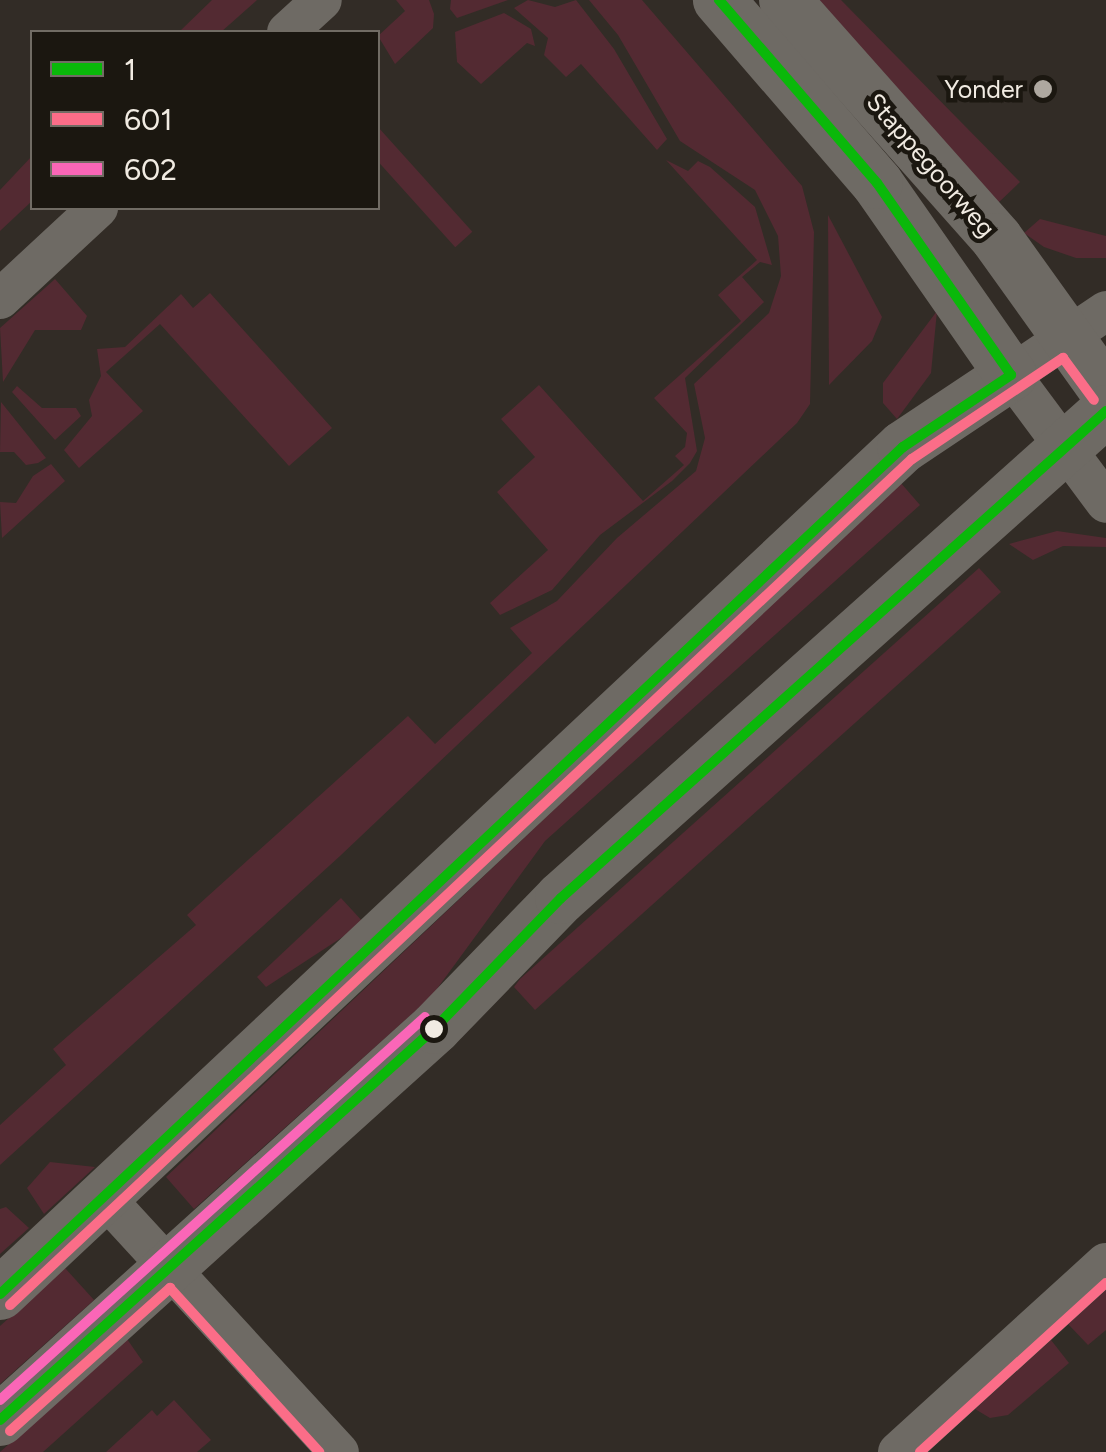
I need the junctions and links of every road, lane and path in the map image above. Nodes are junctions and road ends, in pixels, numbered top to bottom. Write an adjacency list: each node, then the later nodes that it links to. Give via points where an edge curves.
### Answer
1 (322, 0): 4 (street)
2 (718, 0): 8 (street, Stappegoorweg, via 877,183)
3 (784, 0): 7 (street, Stappegoorweg, via 997,239)
4 (288, 30)
5 (96, 210): 6 (street)
6 (0, 299)
7 (1087, 324): 8 (street); 9 (street, Stappegoorweg)
8 (1011, 375): 11 (street, Stappegoorweg); 13 (street, via 890,460)
9 (1106, 391)
10 (1106, 411): 11 (street)
11 (1062, 449): 12 (street, Stappegoorweg); 15 (street, via 561,898 435,1028)
12 (1106, 503)
13 (106, 1199): 15 (street); 16 (street)
14 (1106, 1264): 18 (street)
15 (171, 1268): 17 (street); 19 (street)
16 (0, 1294)
17 (0, 1420)
18 (904, 1450)
19 (340, 1452)

